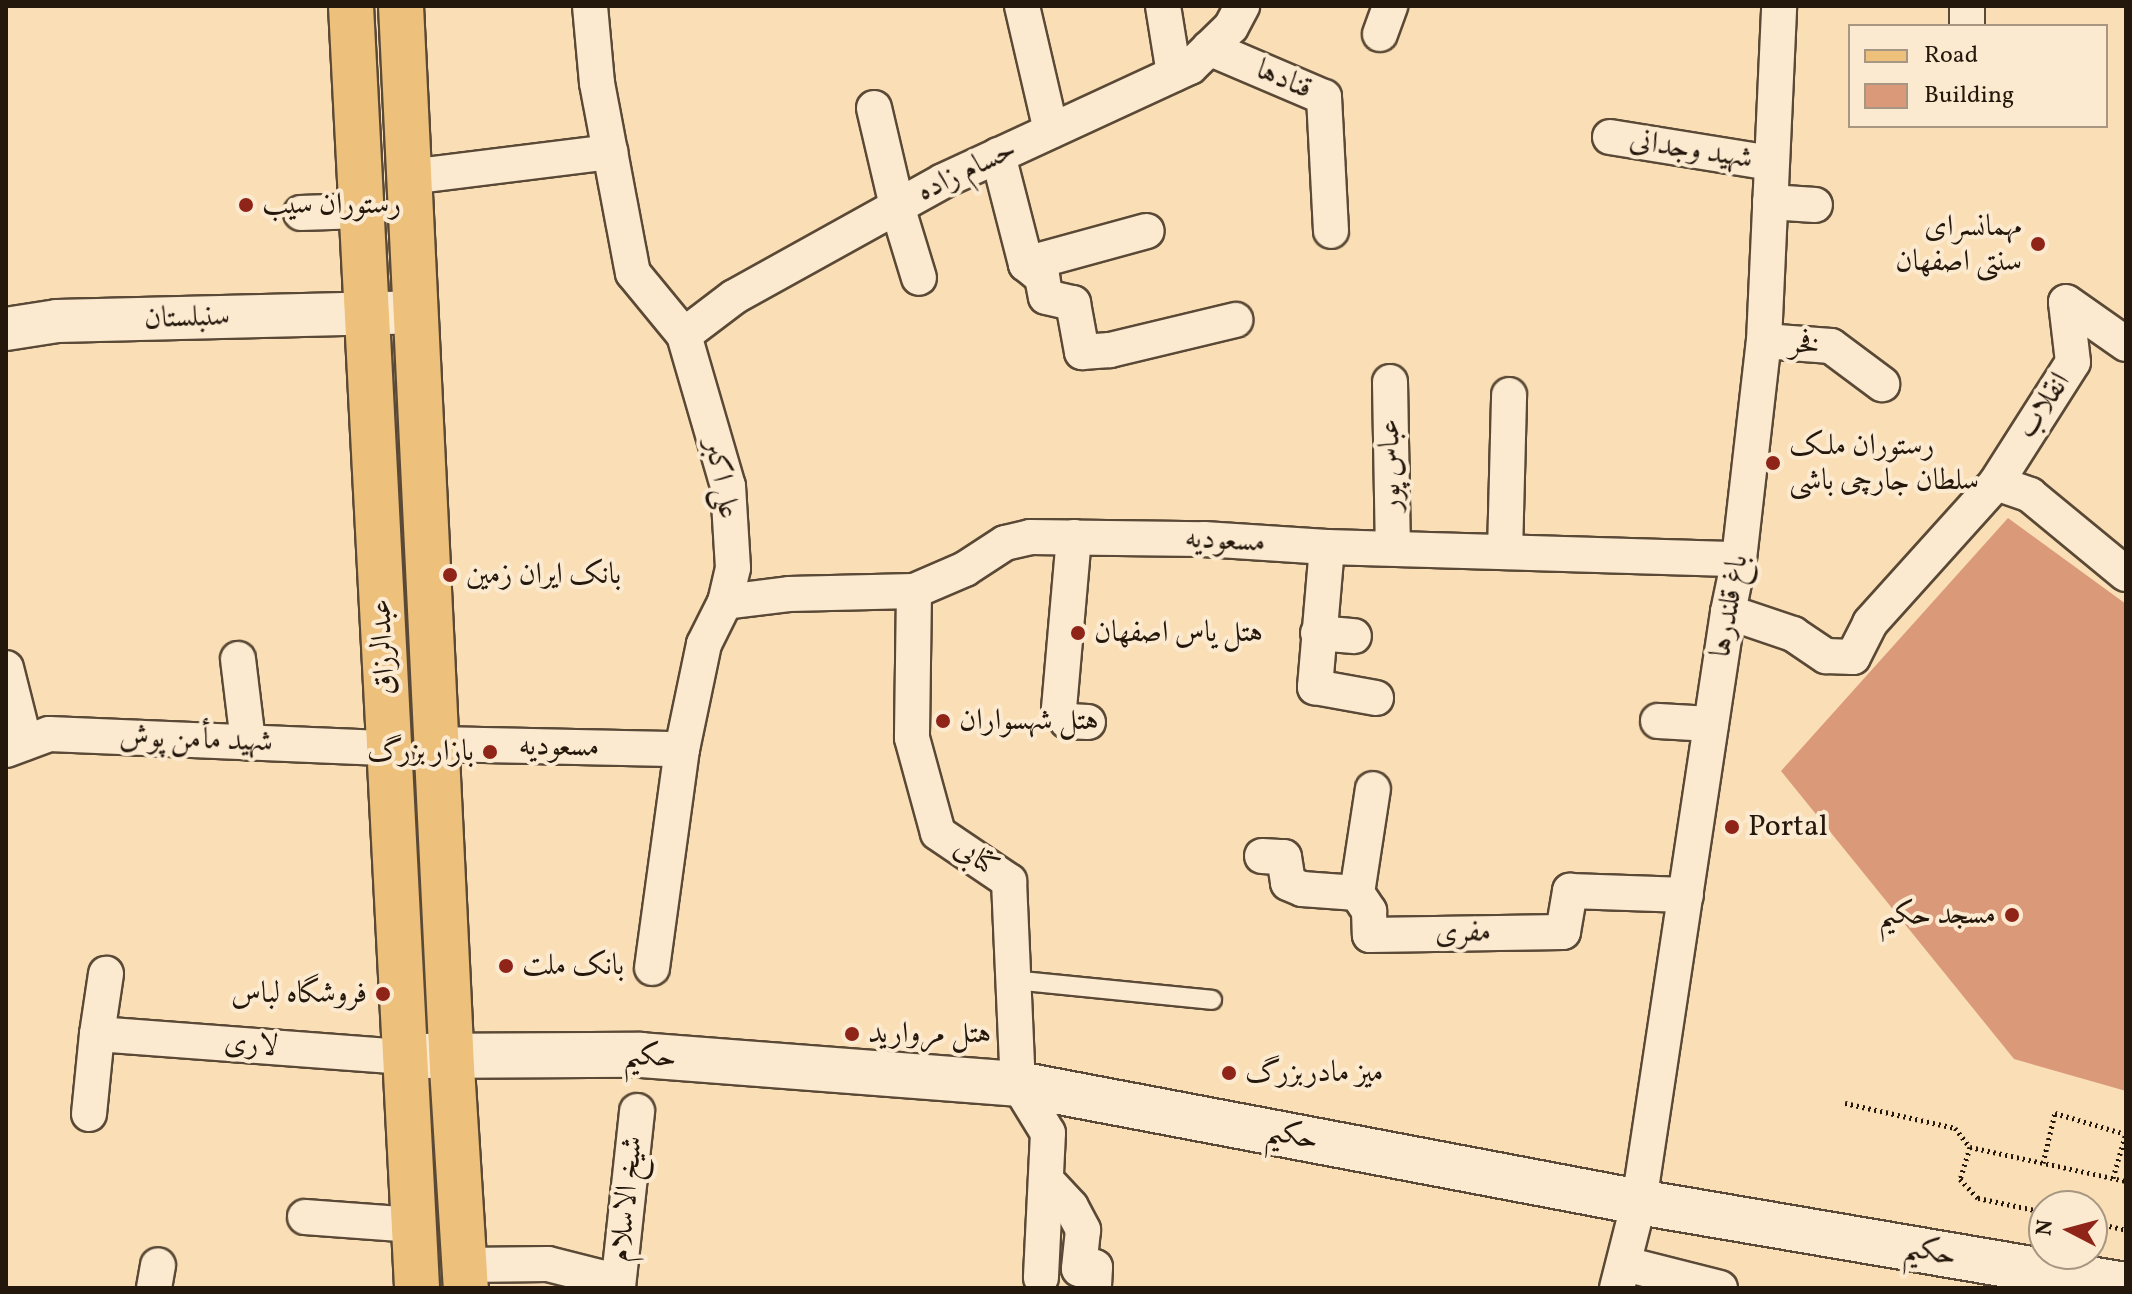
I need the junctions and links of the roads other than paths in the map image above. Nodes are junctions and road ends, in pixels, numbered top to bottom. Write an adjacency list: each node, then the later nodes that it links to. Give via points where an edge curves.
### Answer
1 (351, 6): 20 (main road, عبدالرزاق)
2 (401, 6): 16 (main road, عبدالرزاق)
3 (590, 6): 13 (street, علی اکبر)
4 (1022, 6): 11 (street)
5 (1163, 6): 9 (street)
6 (1242, 6): 8 (street, حسام زاده, via 1231,27)
7 (1779, 6): 15 (street, باغ قلندرها)
8 (1209, 48): 9 (street, حسام زاده); 23 (street, قنادها, via 1324,97)
9 (1174, 74): 11 (street, حسام زاده)
10 (874, 108): 19 (street)
11 (1051, 131): 14 (street, حسام زاده)
12 (1610, 137): 15 (street, شهید وجدانی)
13 (610, 152): 16 (street); 30 (street, علی اکبر, via 633,273)
14 (998, 155): 19 (street, حسام زاده); 24 (street)
15 (1771, 163): 17 (street, باغ قلندرها)
16 (409, 177): 26 (main road, عبدالرزاق)
17 (1770, 202): 18 (street); 31 (street, باغ قلندرها)
18 (1815, 205)
19 (897, 206): 25 (street); 30 (street, حسام زاده, via 734,297)
20 (362, 211): 21 (street); 27 (main road, عبدالرزاق)
21 (301, 213)
22 (1147, 231): 24 (street)
23 (1331, 231)
24 (1026, 264): 28 (street, via 1042,277 1046,297 1073,303 1082,352)
25 (919, 278)
26 (416, 312): 27 (street, سنبلستان); 55 (main road, عبدالرزاق)
27 (368, 313): 29 (street, سنبلستان, via 57,321); 57 (main road, عبدالرزاق)
28 (1235, 320)
29 (6, 329)
30 (684, 335): 44 (street, علی اکبر, via 728,486 733,568)
31 (1764, 341): 34 (street, فخر, via 1831,346); 41 (street, باغ قلندرها)
32 (2126, 344): 36 (street, انقلاب, via 2066,302 2073,362)
33 (1390, 382): 39 (street, عباس پور)
34 (1882, 384)
35 (1509, 395): 40 (street)
36 (1996, 483): 42 (street, via 2030,495); 45 (street, via 1870,623 1853,657 1826,656 1793,634)
37 (1074, 537): 38 (street, مسعودیه); 43 (street, مسعودیه, via 1005,543 965,569); 52 (street, via 1059,709 1067,721)
38 (1327, 547): 39 (street, مسعودیه); 46 (street)
39 (1393, 547): 40 (street, مسعودیه)
40 (1505, 552): 41 (street, مسعودیه)
41 (1739, 559): 45 (street, باغ قلندرها)
42 (2126, 574)
43 (914, 591): 44 (street, مسعودیه, via 789,594); 65 (street, کتابی, via 912,738 938,833 1009,881)
44 (725, 602): 58 (street, علی اکبر, via 704,644)
45 (1728, 612): 53 (street, باغ قلندرها)
46 (1318, 633): 47 (street); 50 (street, via 1315,687)
47 (1354, 636)
48 (238, 659): 54 (street)
49 (6, 668): 56 (street)
50 (1376, 698)
51 (1658, 721): 53 (street)
52 (1088, 722)
53 (1711, 724): 62 (street, باغ قلندرها)
54 (248, 742): 56 (street, شهید مأمن پوش, via 49,734); 57 (street, شهید مأمن پوش)
55 (436, 744): 58 (street, مسعودیه); 68 (main road, عبدالرزاق)
56 (16, 746)
57 (389, 748): 69 (main road, عبدالرزاق)
58 (682, 749): 63 (street, علی اکبر)
59 (1373, 789): 61 (street)
60 (1262, 856): 61 (street, via 1284,857 1288,883 1302,889)
61 (1357, 893): 62 (street, مفری, via 1369,911 1370,935 1563,932 1570,891)
62 (1686, 895): 74 (street, باغ قلندرها)
63 (652, 968)
64 (106, 974): 67 (street)
65 (1013, 980): 66 (lane); 70 (street, کتابی)
66 (1212, 1000)
67 (97, 1034): 69 (street, لاری); 72 (street)
68 (452, 1061): 69 (main road); 70 (main road, حکیم, via 641,1055); 77 (main road, عبدالرزاق); 85 (lane, حکیم, via 640,1068 1041,1100 1645,1216)
69 (406, 1064): 76 (main road, عبدالرزاق)
70 (1018, 1084): 73 (street, via 1048,1133); 74 (main road, حکیم)
71 (637, 1111): 82 (street, شیخ الاسلام)
72 (89, 1114)
73 (1047, 1181): 79 (street); 83 (street, via 1083,1230 1079,1269 1095,1267)
74 (1639, 1202): 78 (street, باغ قلندرها); 80 (main road, حکیم)
75 (305, 1217): 76 (street)
76 (414, 1225): 81 (main road, عبدالرزاق)
77 (466, 1276): 82 (street, via 548,1264 599,1277)
78 (1621, 1276): 84 (street)
79 (1041, 1278)
80 (2126, 1285)
81 (417, 1288)
82 (618, 1288)
83 (1094, 1288)
84 (1720, 1288)
85 (2070, 1288)

